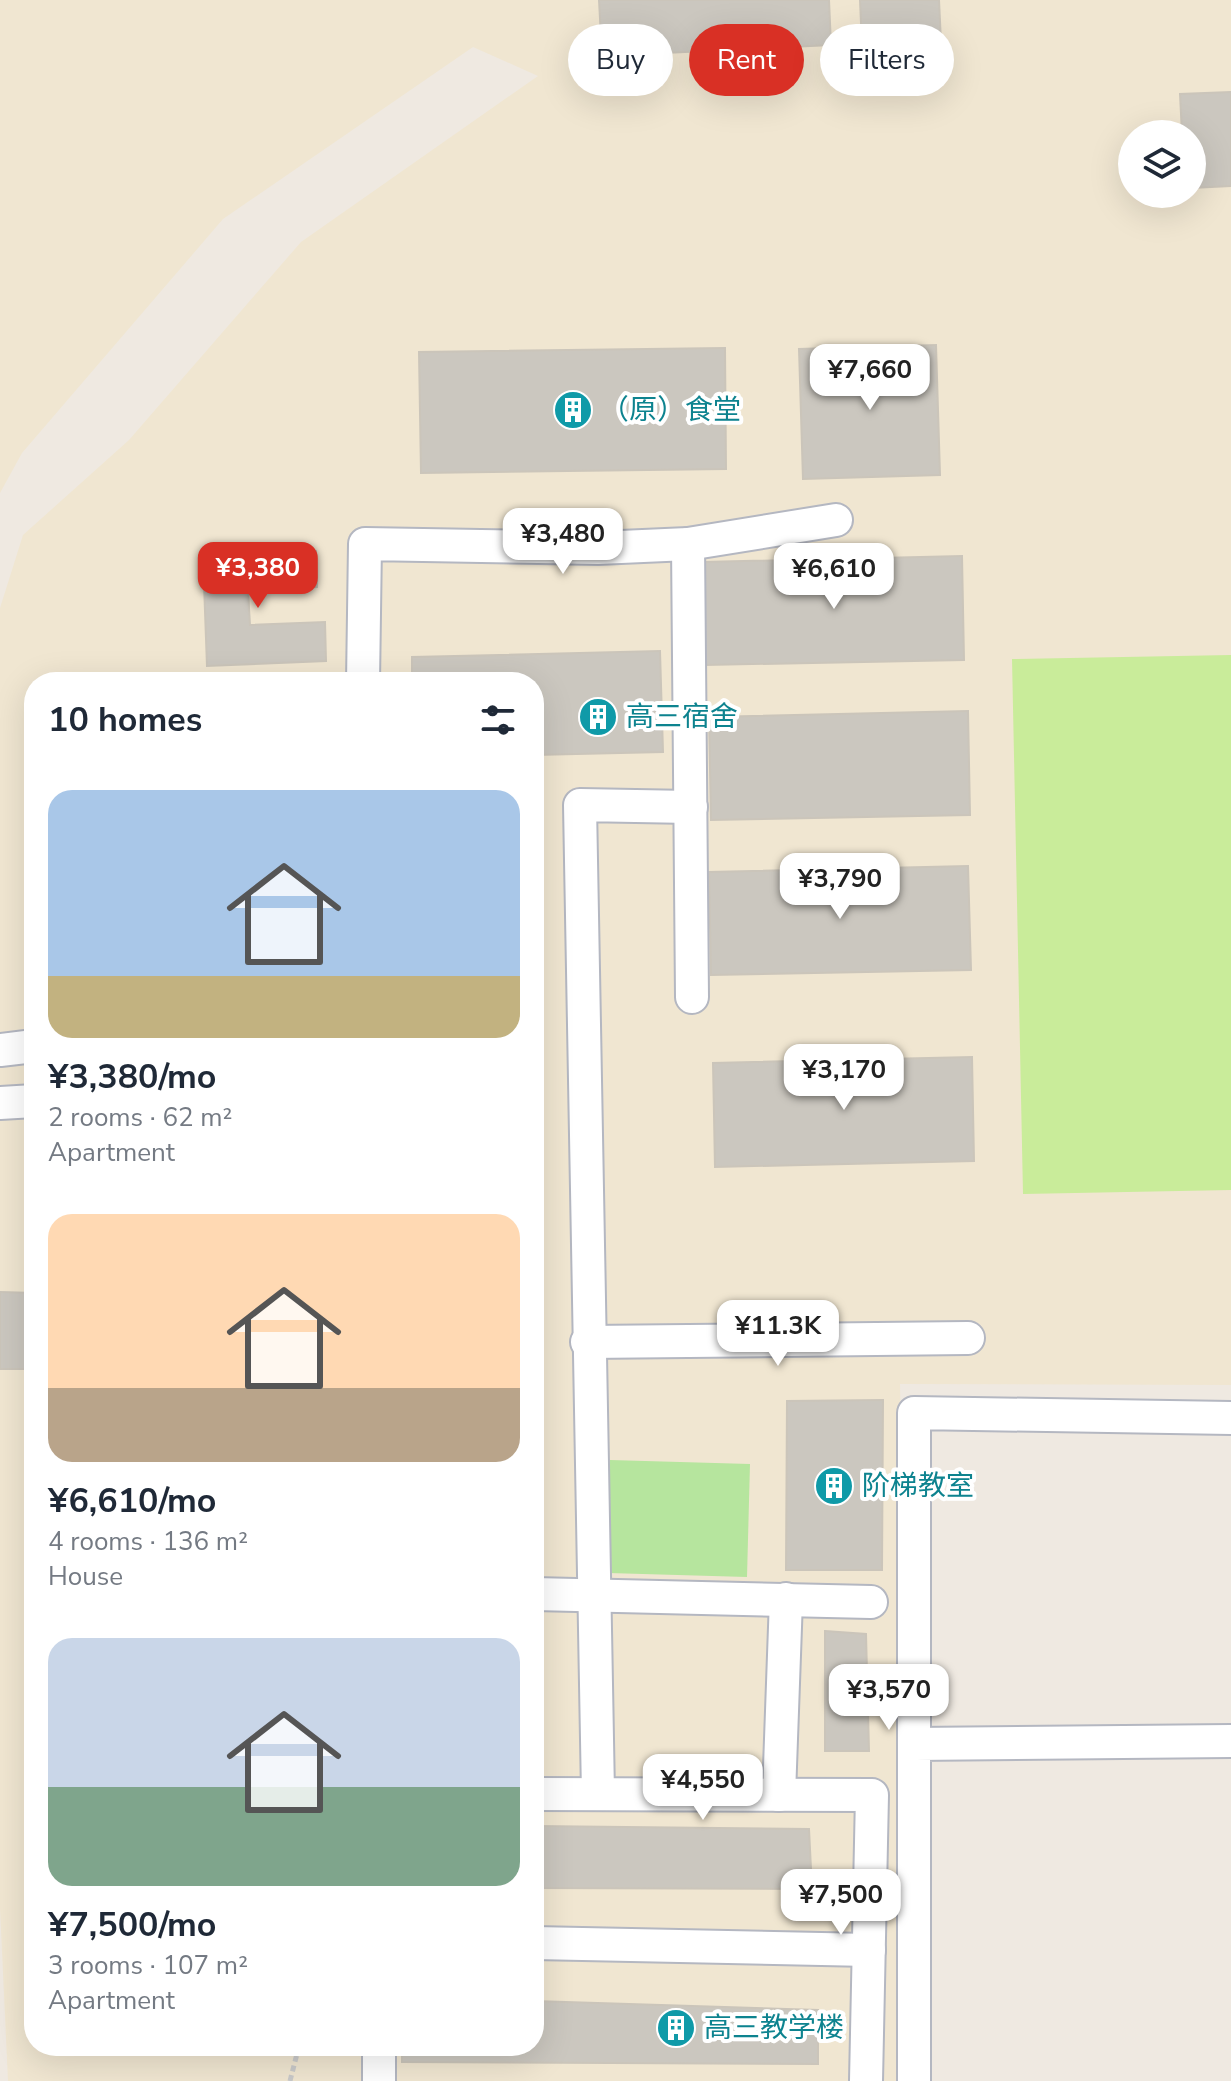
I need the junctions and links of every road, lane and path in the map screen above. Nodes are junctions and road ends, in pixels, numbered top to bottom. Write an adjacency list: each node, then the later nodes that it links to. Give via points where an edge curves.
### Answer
1 (836, 520): 2 (street)
2 (688, 544): 3 (street, via 365,544); 4 (street)
3 (363, 672)
4 (691, 807): 5 (street); 11 (street, via 580,805)
5 (692, 997)
6 (24, 1047): 7 (street)
7 (0, 1050)
8 (24, 1102): 9 (street)
9 (0, 1103)
10 (968, 1338): 11 (street)
11 (587, 1342): 14 (street)
12 (1231, 1418): 18 (street, via 914,1413)
13 (544, 1594): 14 (street)
14 (593, 1595): 15 (street); 20 (street)
15 (786, 1599): 16 (street); 21 (street)
16 (871, 1602)
17 (1231, 1741): 18 (street)
18 (914, 1744): 29 (street)
19 (544, 1794): 20 (street)
20 (598, 1794): 21 (street)
21 (779, 1795): 23 (street, via 872,1795)
22 (544, 1943): 23 (street)
23 (869, 1950): 28 (street)
24 (296, 2056): 26 (path)
25 (379, 2056): 27 (street)
26 (290, 2081)
27 (379, 2081)
28 (866, 2081)
29 (914, 2081)

